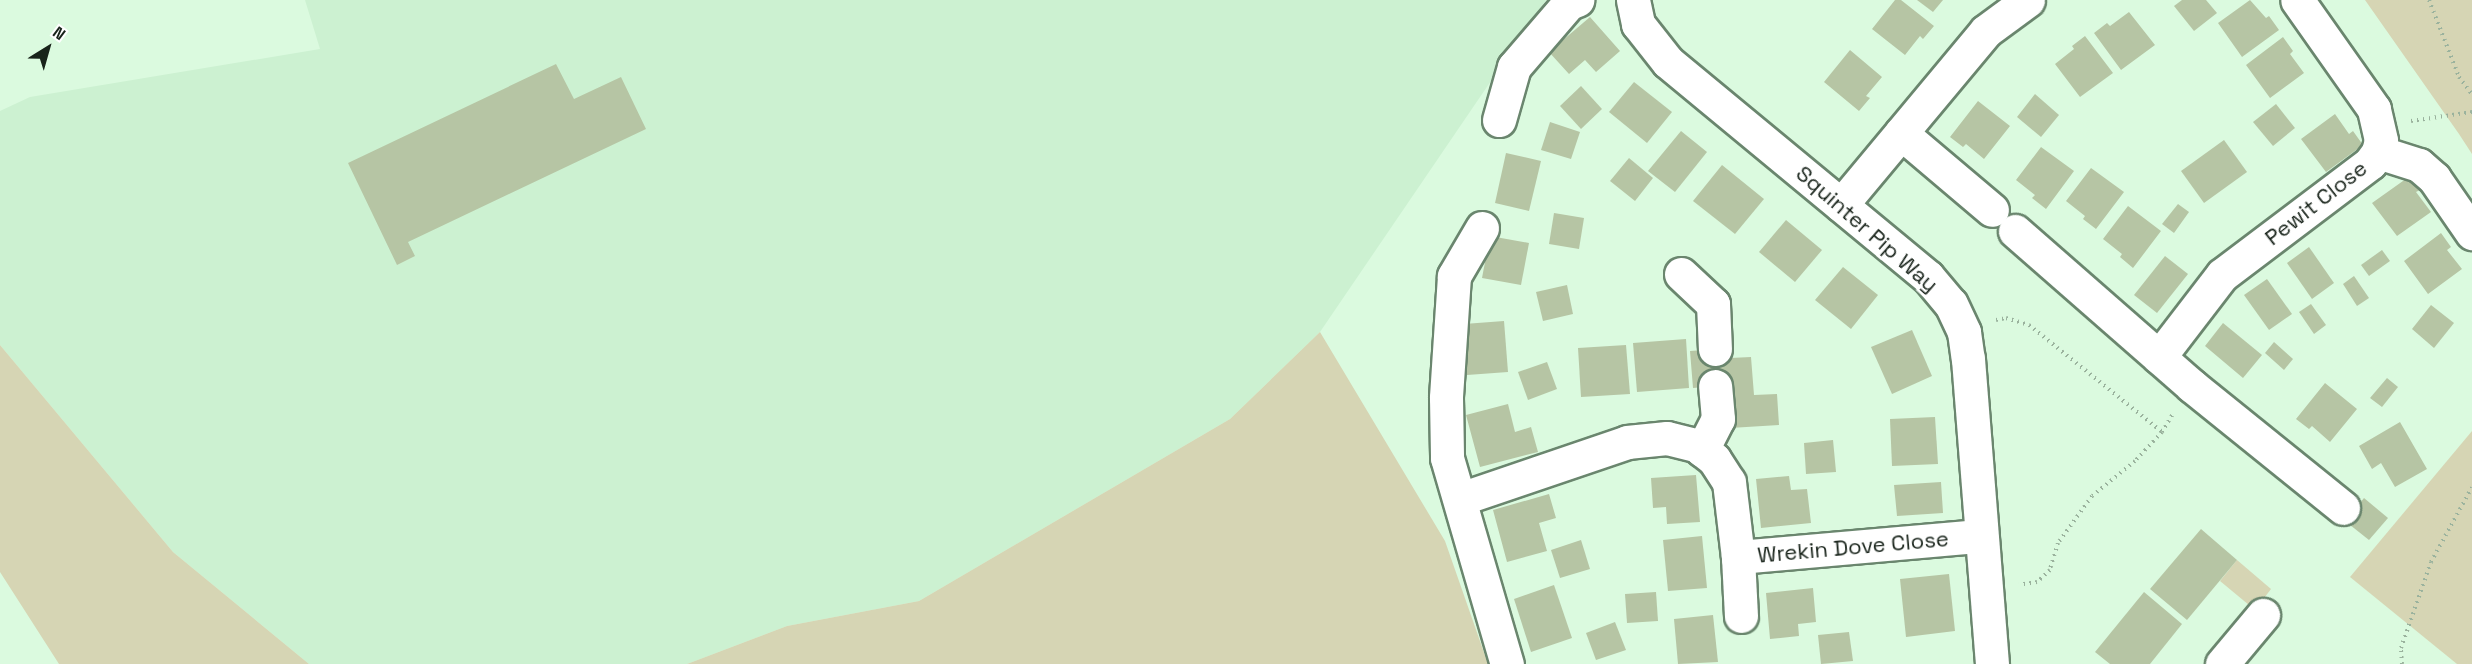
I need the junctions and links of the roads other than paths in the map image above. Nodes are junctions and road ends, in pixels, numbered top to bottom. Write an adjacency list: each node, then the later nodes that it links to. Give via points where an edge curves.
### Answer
1 (1577, 0): 5 (street, via 1569,3 1514,67)
2 (1633, 0): 8 (street, Squinter Pip Way, via 1638,24 1668,62)
3 (2028, 0): 6 (street, via 1986,31)
4 (2297, 0): 7 (street, via 2374,109)
5 (1499, 120)
6 (1901, 134): 8 (street); 13 (street)
7 (2378, 138): 10 (street, via 2434,178); 13 (street, Pewit Close, via 2370,163 2222,275)
8 (1841, 205): 18 (street, Squinter Pip Way, via 1928,277 1951,304 1964,332)
9 (1482, 228): 16 (street, via 1454,276 1446,398 1447,458)
10 (2472, 233)
11 (1681, 274): 12 (street, via 1713,304)
12 (1715, 349)
13 (2159, 357): 17 (street)
14 (1715, 386): 15 (street, via 1718,419)
15 (1702, 450): 16 (street, Wrekin Dove Close, via 1667,438 1627,442); 19 (street, Wrekin Dove Close, via 1714,459 1729,482)
16 (1460, 499): 22 (street)
17 (2343, 508)
18 (1980, 536): 19 (street, Wrekin Dove Close); 23 (street, Squinter Pip Way)
19 (1738, 557): 21 (street)
20 (2263, 615): 24 (street)
21 (1741, 616)
22 (1507, 664)
23 (1992, 664)
24 (2222, 664)

